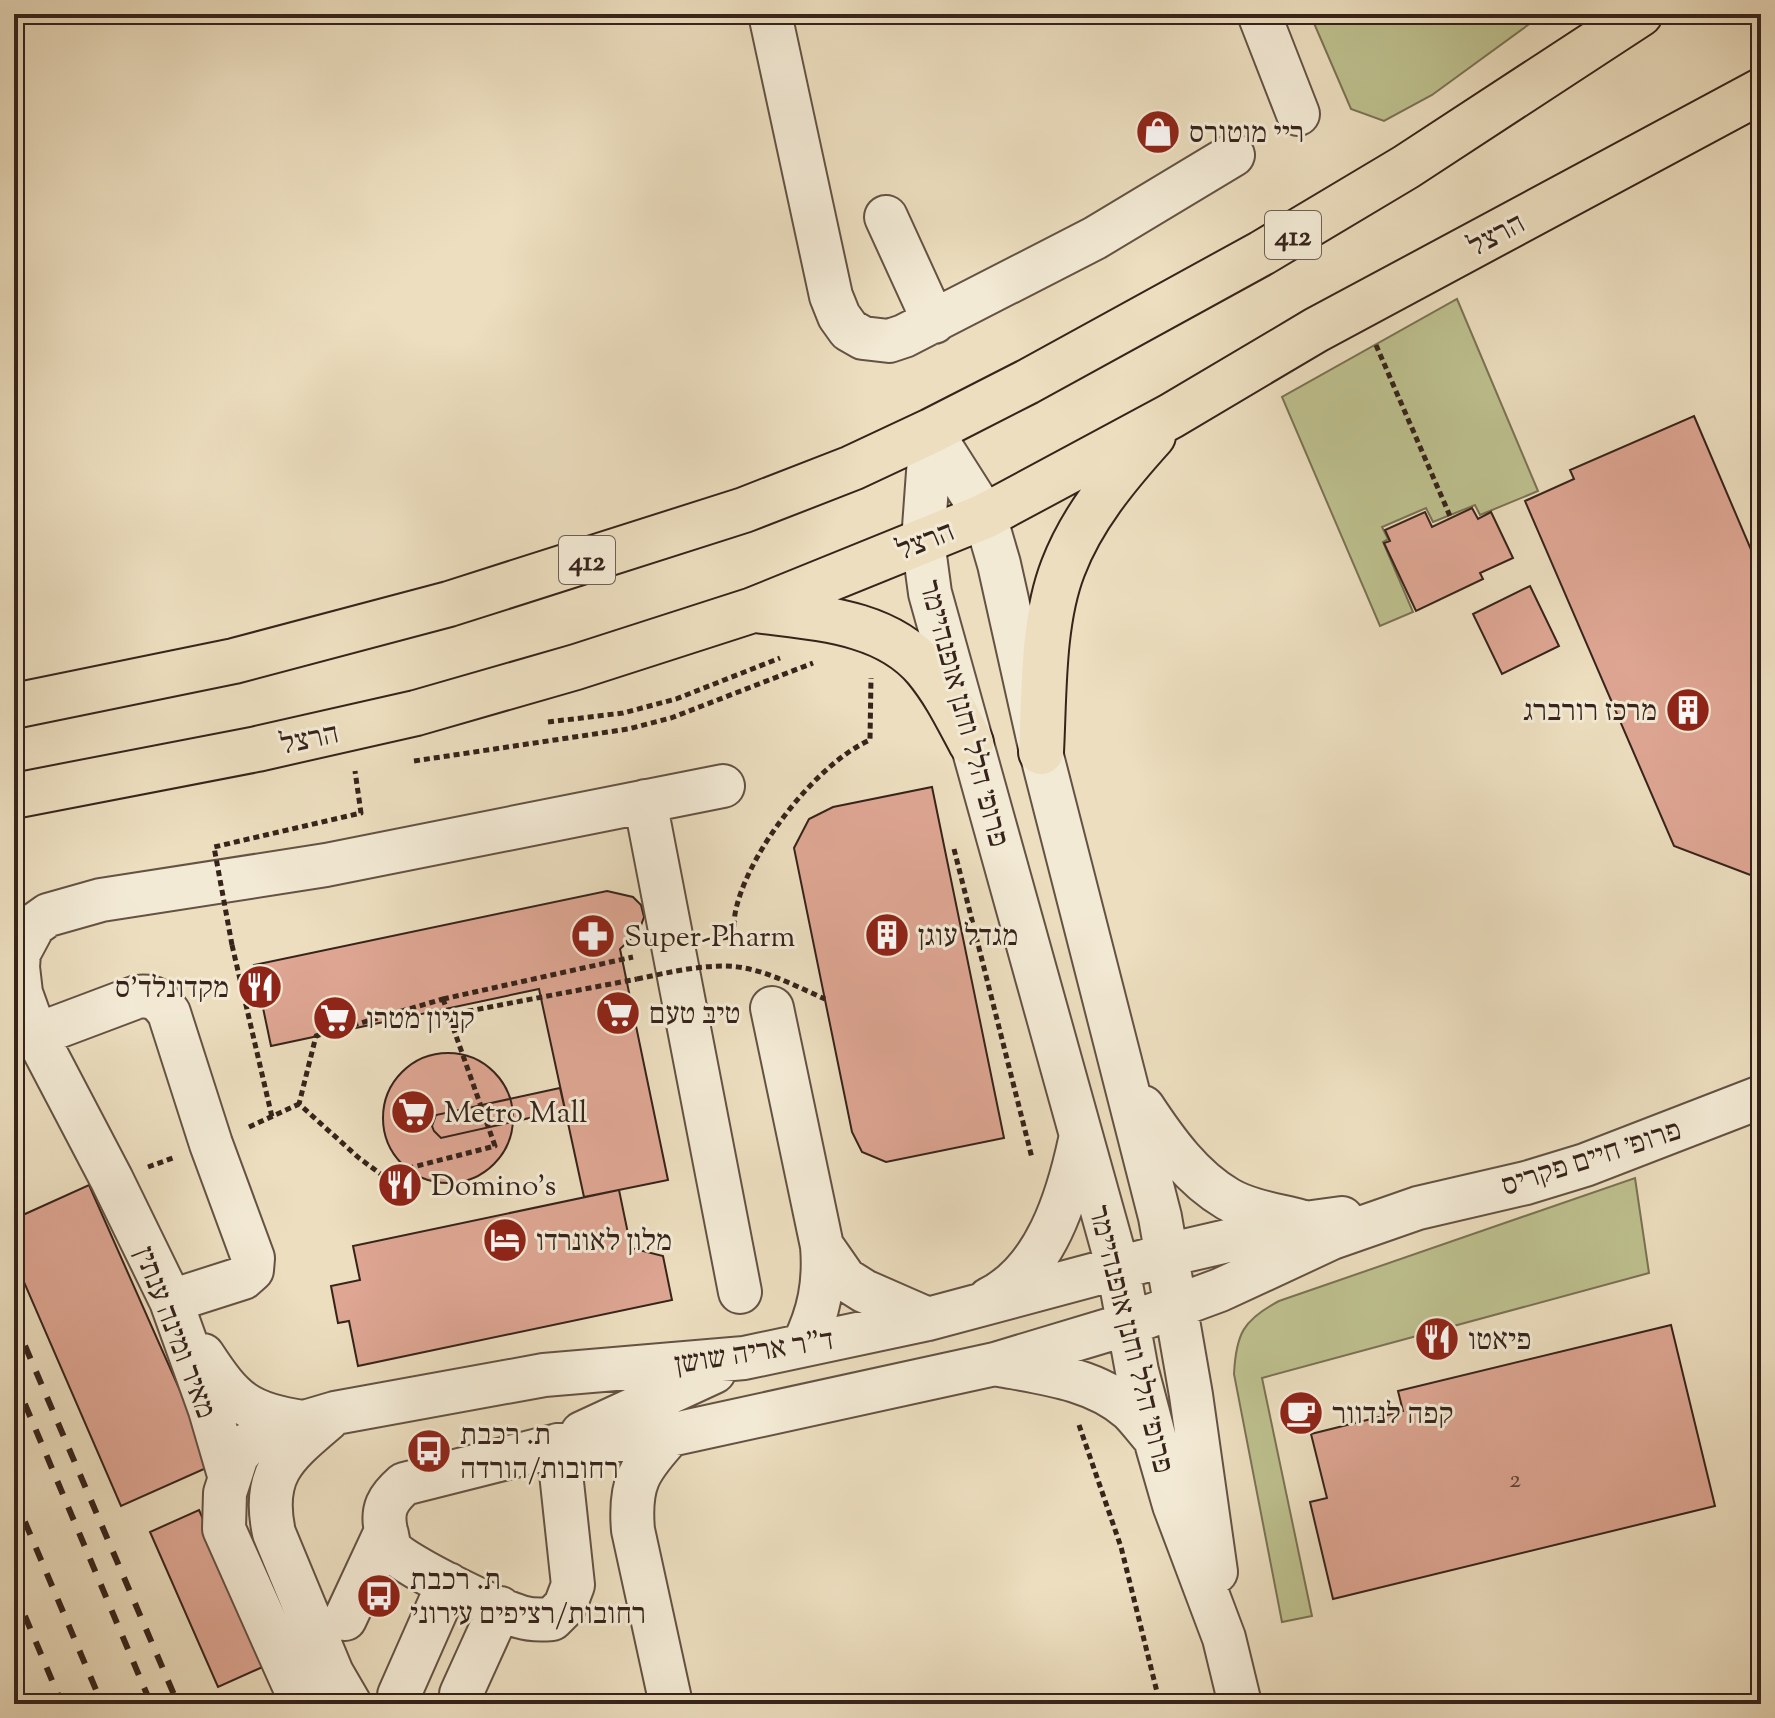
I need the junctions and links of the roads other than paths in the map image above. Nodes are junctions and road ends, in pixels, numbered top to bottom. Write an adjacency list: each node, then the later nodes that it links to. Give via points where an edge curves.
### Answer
1 (770, 14): 8 (street, via 839,316 863,338 889,341)
2 (1259, 14): 5 (street)
3 (1640, 14): 10 (main road, 412, via 1406,167 1262,253)
4 (1761, 91): 9 (main road, הרצל, via 1316,330)
5 (1298, 114)
6 (1233, 155): 8 (street, via 1095,238)
7 (886, 217): 8 (street)
8 (934, 322)
9 (1171, 416): 11 (main road, הרצל); 16 (main road, via 1114,481 1062,571 1050,626)
10 (931, 431): 11 (street, פרופ׳ הלל וחנן אופנהיימר); 12 (street, פרופ׳ הלל וחנן אופנהיימר); 14 (main road, 412, via 744,510 449,604 234,661)
11 (985, 516): 12 (main road, הרצל); 16 (street, פרופ׳ הלל וחנן אופנהיימר)
12 (923, 541): 13 (main road, הרצל); 15 (street, פרופ׳ הלל וחנן אופנהיימר, via 930,593)
13 (753, 610): 15 (main road, via 846,623 898,645 924,667); 18 (main road, הרצל, via 576,667 349,730)
14 (14, 706)
15 (971, 743): 24 (street, פרופ׳ הלל וחנן אופנהיימר)
16 (1041, 752): 22 (street, פרופ׳ הלל וחנן אופנהיימר)
17 (723, 786): 19 (street)
18 (14, 796)
19 (645, 801): 21 (street, מאיר ומינה ענתין, via 48,915 34,925 19,953 21,993); 30 (street)
20 (772, 1008): 27 (street)
21 (36, 1035): 33 (street, מאיר ומינה ענתין); 33 (street, via 137,997 161,1001 169,1013 253,1258 252,1270 243,1278)
22 (1126, 1080): 26 (street, via 1175,1154 1197,1175 1228,1199); 28 (street, פרופ׳ הלל וחנן אופנהיימר)
23 (1761, 1097): 25 (street, פרופ׳ חיים פקריס, via 1585,1165)
24 (1081, 1135): 29 (street, פרופ׳ הלל וחנן אופנהיימר); 32 (street, via 1062,1211 1036,1254 1007,1288)
25 (1418, 1208): 26 (street, פרופ׳ חיים פקריס); 31 (street, פרופ׳ חיים פקריס, via 1332,1238)
26 (1305, 1223): 28 (street, פרופ׳ חיים פקריס)
27 (822, 1246): 34 (street, via 845,1279); 36 (street, via 819,1308)
28 (1167, 1255): 29 (street, ד"ר אריה שושן); 31 (street, פרופ׳ הלל וחנן אופנהיימר)
29 (1118, 1268): 32 (street, ד"ר אריה שושן); 35 (street, פרופ׳ הלל וחנן אופנהיימר)
30 (740, 1292)
31 (1175, 1305): 35 (street, ד"ר אריה שושן); 45 (street, פרופ׳ הלל וחנן אופנהיימר)
32 (973, 1307): 34 (street, ד"ר אריה שושן)
33 (174, 1308): 39 (street, via 229,1393 258,1413); 43 (street, מאיר ומינה ענתין)
34 (928, 1319): 36 (street, ד"ר אריה שושן)
35 (1128, 1324): 38 (street, ד"ר אריה שושן); 41 (street, פרופ׳ הלל וחנן אופנהיימר)
36 (803, 1345): 37 (street, ד"ר אריה שושן)
37 (744, 1358): 39 (street, ד"ר אריה שושן, via 544,1375); 42 (street)
38 (995, 1364): 40 (street, ד"ר אריה שושן); 41 (street, via 1086,1385 1130,1410)
39 (319, 1418): 43 (street, ד"ר אריה שושן, via 246,1445); 48 (street, via 287,1457 269,1498 274,1533)
40 (670, 1435): 42 (street, ד"ר אריה שושן); 49 (street, via 640,1473 631,1509)
41 (1155, 1439): 45 (street, פרופ׳ הלל וחנן אופנהיימר)
42 (558, 1445): 44 (street, via 573,1585 565,1606 552,1619); 44 (street, via 404,1484 391,1496 383,1518)
43 (229, 1475): 47 (street, מאיר ומינה ענתין, via 224,1529 293,1687)
44 (450, 1580): 46 (street); 46 (street); 46 (street)
45 (1224, 1638): 50 (street, פרופ׳ הלל וחנן אופנהיימר)
46 (410, 1672)
47 (308, 1701)
48 (350, 1704)
49 (671, 1704)
50 (1240, 1704)

